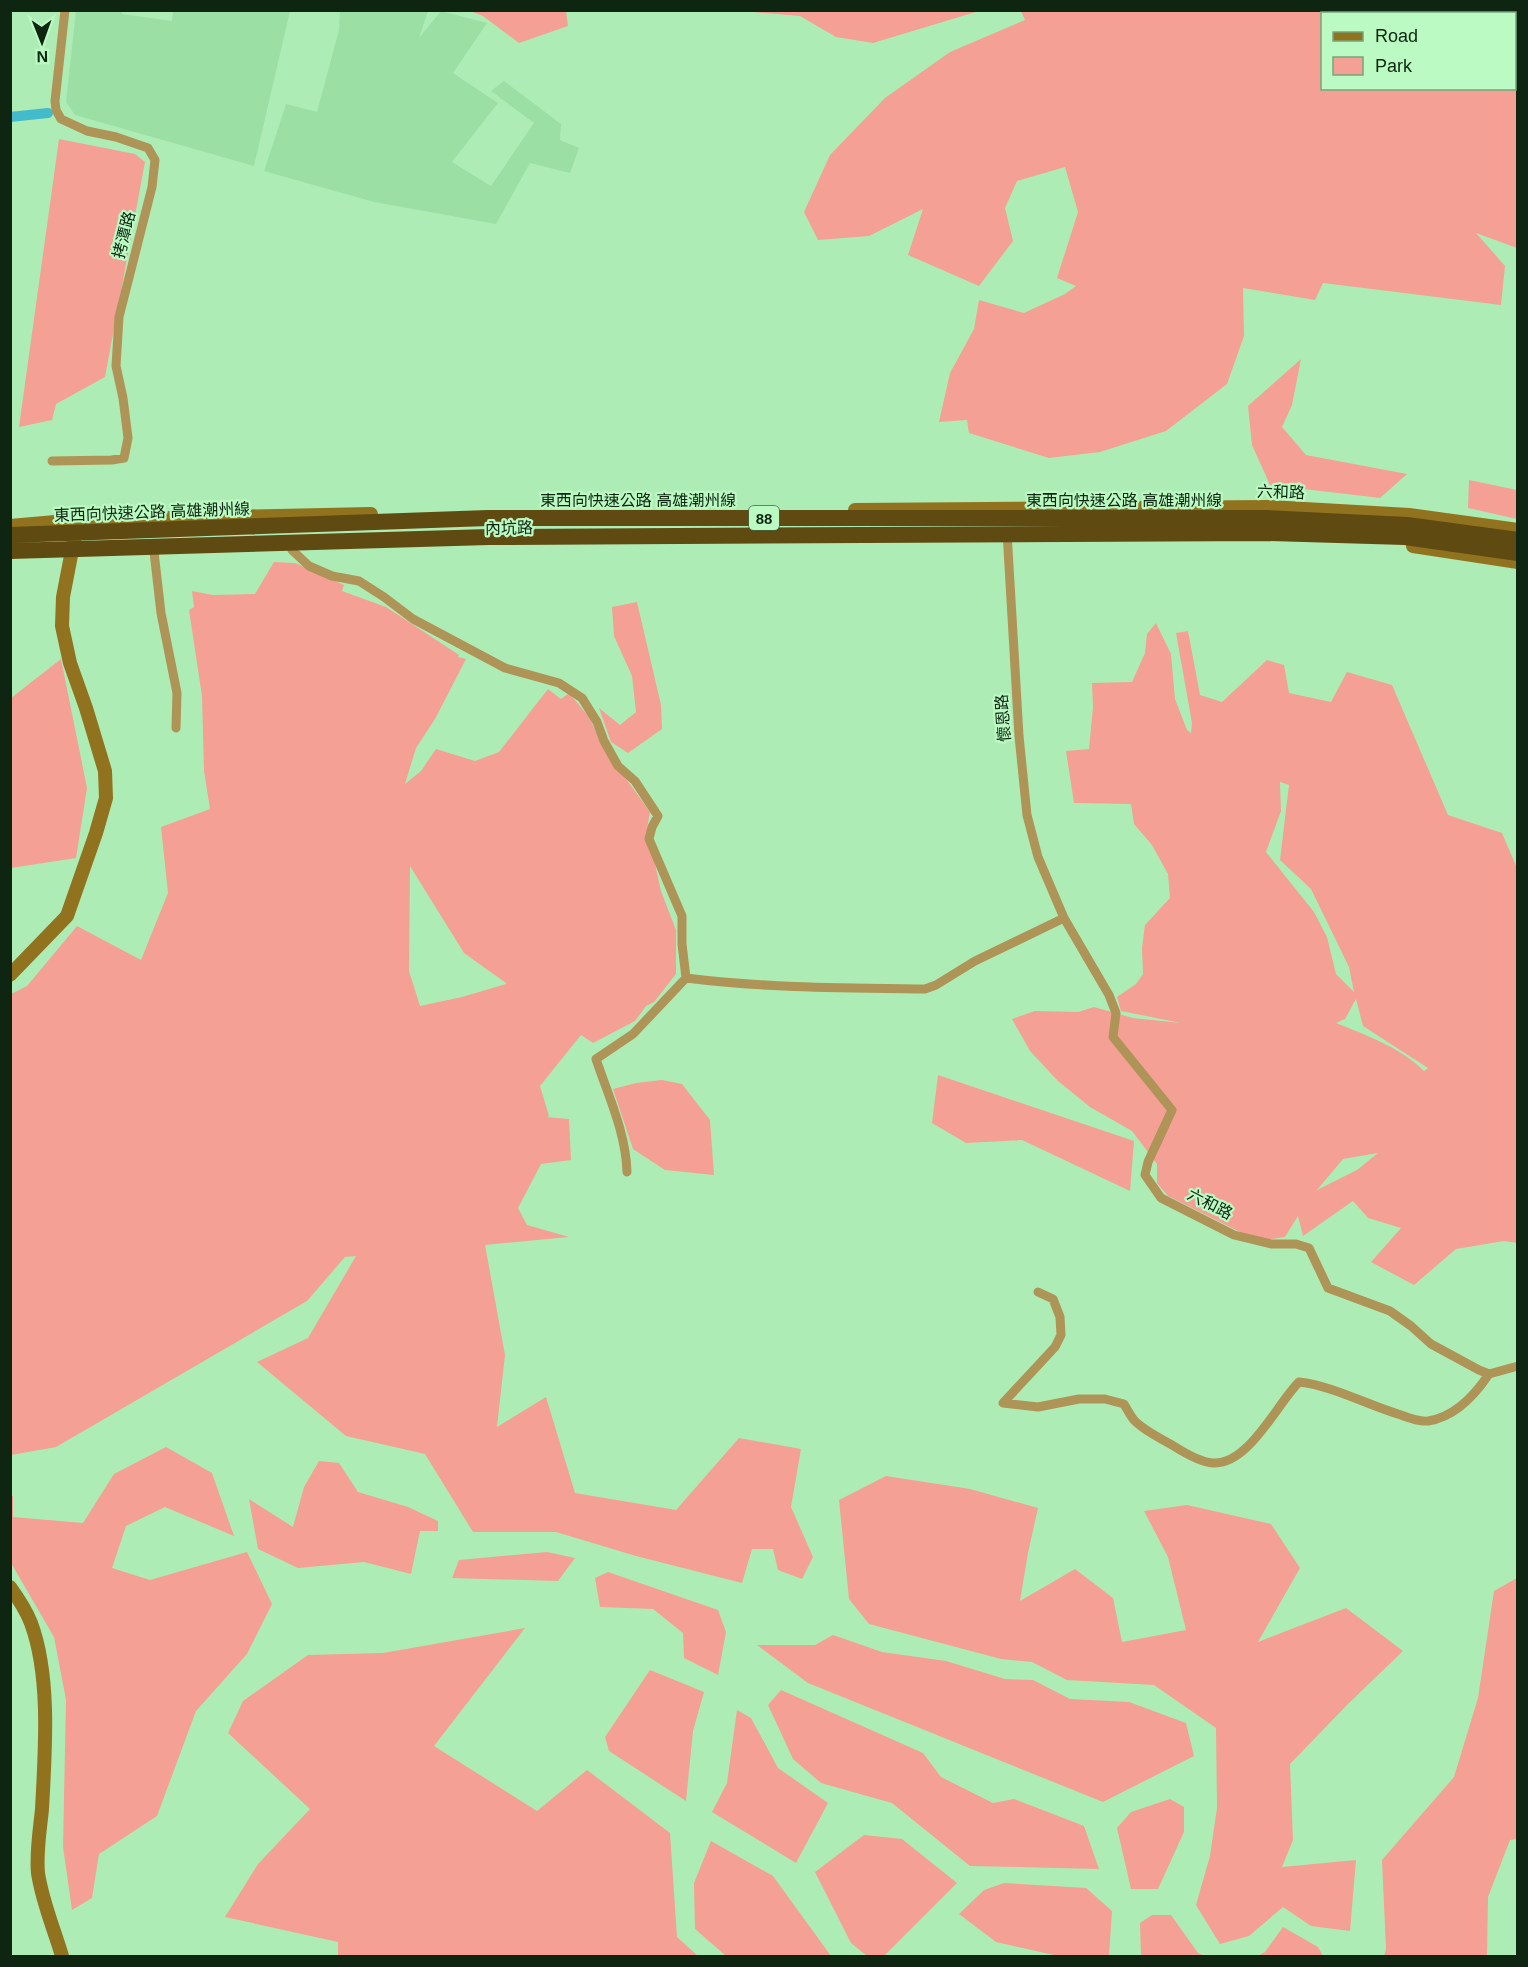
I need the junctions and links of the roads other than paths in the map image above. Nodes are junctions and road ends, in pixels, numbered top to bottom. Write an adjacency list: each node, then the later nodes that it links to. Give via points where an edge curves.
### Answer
1 (65, 10): 2 (street, 拷潭路, via 56,101 61,119 87,131 148,148 156,160 119,317 116,366 128,438 124,458)
2 (52, 461)
3 (1006, 509): 4 (main road, 內坑路, via 488,512); 6 (main road, 六和路, via 1269,507 1409,515); 9 (street, 懷恩路)
4 (78, 520): 5 (main road, 內坑路); 13 (main road)
5 (10, 525)
6 (1518, 530)
7 (10, 535): 8 (highway, 東西向快速公路 高雄潮州線 / 88, bridge, via 488,518 1266,518 1407,525)
8 (1518, 540)
9 (1008, 542): 10 (main road, 內坑路, via 501,544); 16 (main road, via 1403,545); 18 (street, 懷恩路, via 1027,815 1038,857)
10 (292, 550): 12 (main road, 內坑路); 20 (street, via 309,566 359,581 413,619 505,668 559,683 582,698 618,766 635,781 658,816 649,839 682,916)
11 (10, 551): 14 (highway, 東西向快速公路 高雄潮州線 / 88, bridge, via 489,537 1266,533 1405,537)
12 (154, 552): 13 (main road, 內坑路); 17 (street, via 177,693)
13 (71, 553): 15 (main road, 內坑路); 19 (main road, via 62,626 105,771 106,798 67,916)
14 (1518, 553)
15 (10, 557)
16 (1518, 562)
17 (176, 728)
18 (1064, 918): 20 (street, via 925,989 815,988); 24 (street, 六和路, via 1109,995 1116,1013 1113,1037 1172,1110 1145,1175 1161,1198 1234,1235 1309,1248 1328,1288 1390,1311 1431,1344)
19 (10, 975)
20 (686, 978): 21 (street, via 633,1034 596,1059 621,1134)
21 (627, 1172)
22 (1038, 1292): 24 (street, via 1053,1299 1061,1335 1055,1347 1003,1403 1038,1407 1079,1399 1105,1399 1124,1404 1134,1420 1152,1432 1181,1451 1214,1463 1228,1460 1258,1436 1299,1383 1417,1420 1428,1420 1454,1412 1476,1393)
23 (1518, 1366): 24 (street)
24 (1489, 1374)
25 (10, 1587): 26 (main road, via 31,1622 39,1650 44,1761 38,1873)
26 (62, 1956)

